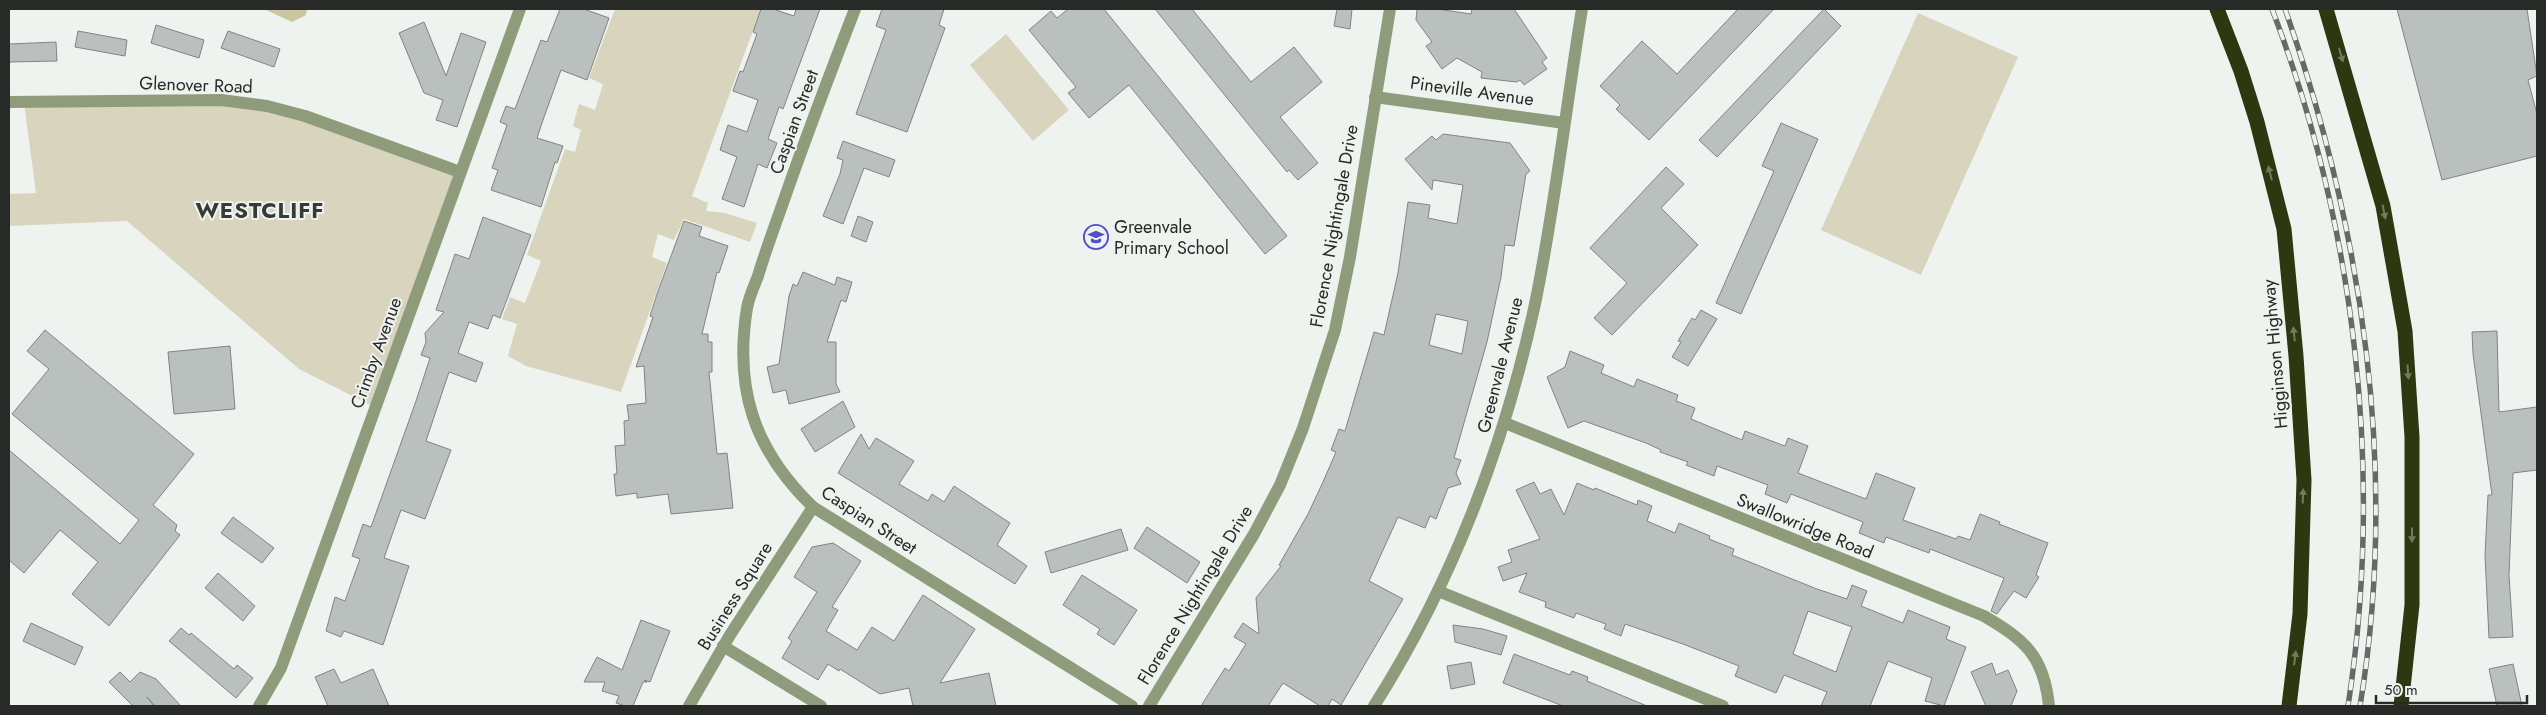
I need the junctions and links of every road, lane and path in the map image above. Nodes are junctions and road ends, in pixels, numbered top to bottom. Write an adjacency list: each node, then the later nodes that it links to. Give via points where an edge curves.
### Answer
1 (520, 9): 10 (street, Crimby Avenue)
2 (855, 9): 12 (street, Caspian Street, via 804,142 747,307 743,370 757,430 770,457)
3 (1390, 9): 7 (street, Florence Nightingale Drive)
4 (1582, 9): 9 (street, Greenvale Avenue)
5 (2217, 9): 23 (highway, Higginson Highway, one-way to 5, via 2300,614 2304,480 2284,229 2257,122)
6 (2326, 9): 24 (highway, one-way to 24, via 2383,206 2405,331 2412,437 2412,606)
7 (1375, 97): 9 (street, Pineville Avenue); 19 (street, Florence Nightingale Drive, via 1335,330 1303,428 1280,484 1254,534)
8 (9, 102): 10 (street, Glenover Road, via 221,100 267,106 305,116)
9 (1564, 123): 11 (street, Greenvale Avenue, via 1535,302)
10 (460, 172): 15 (street, Crimby Avenue, via 280,668)
11 (1505, 423): 13 (street, Greenvale Avenue, via 1482,491); 22 (street, Swallowridge Road, via 1984,616 2013,633 2029,650 2041,667)
12 (813, 507): 14 (street, Business Square); 18 (street, Caspian Street)
13 (1438, 591): 20 (street, Greenvale Avenue); 21 (street)
14 (723, 646): 16 (street, Business Square); 17 (street)
15 (259, 706)
16 (689, 706)
17 (821, 706)
18 (1132, 706)
19 (1149, 706)
20 (1374, 706)
21 (1724, 706)
22 (2049, 706)
23 (2289, 706)
24 (2401, 706)

